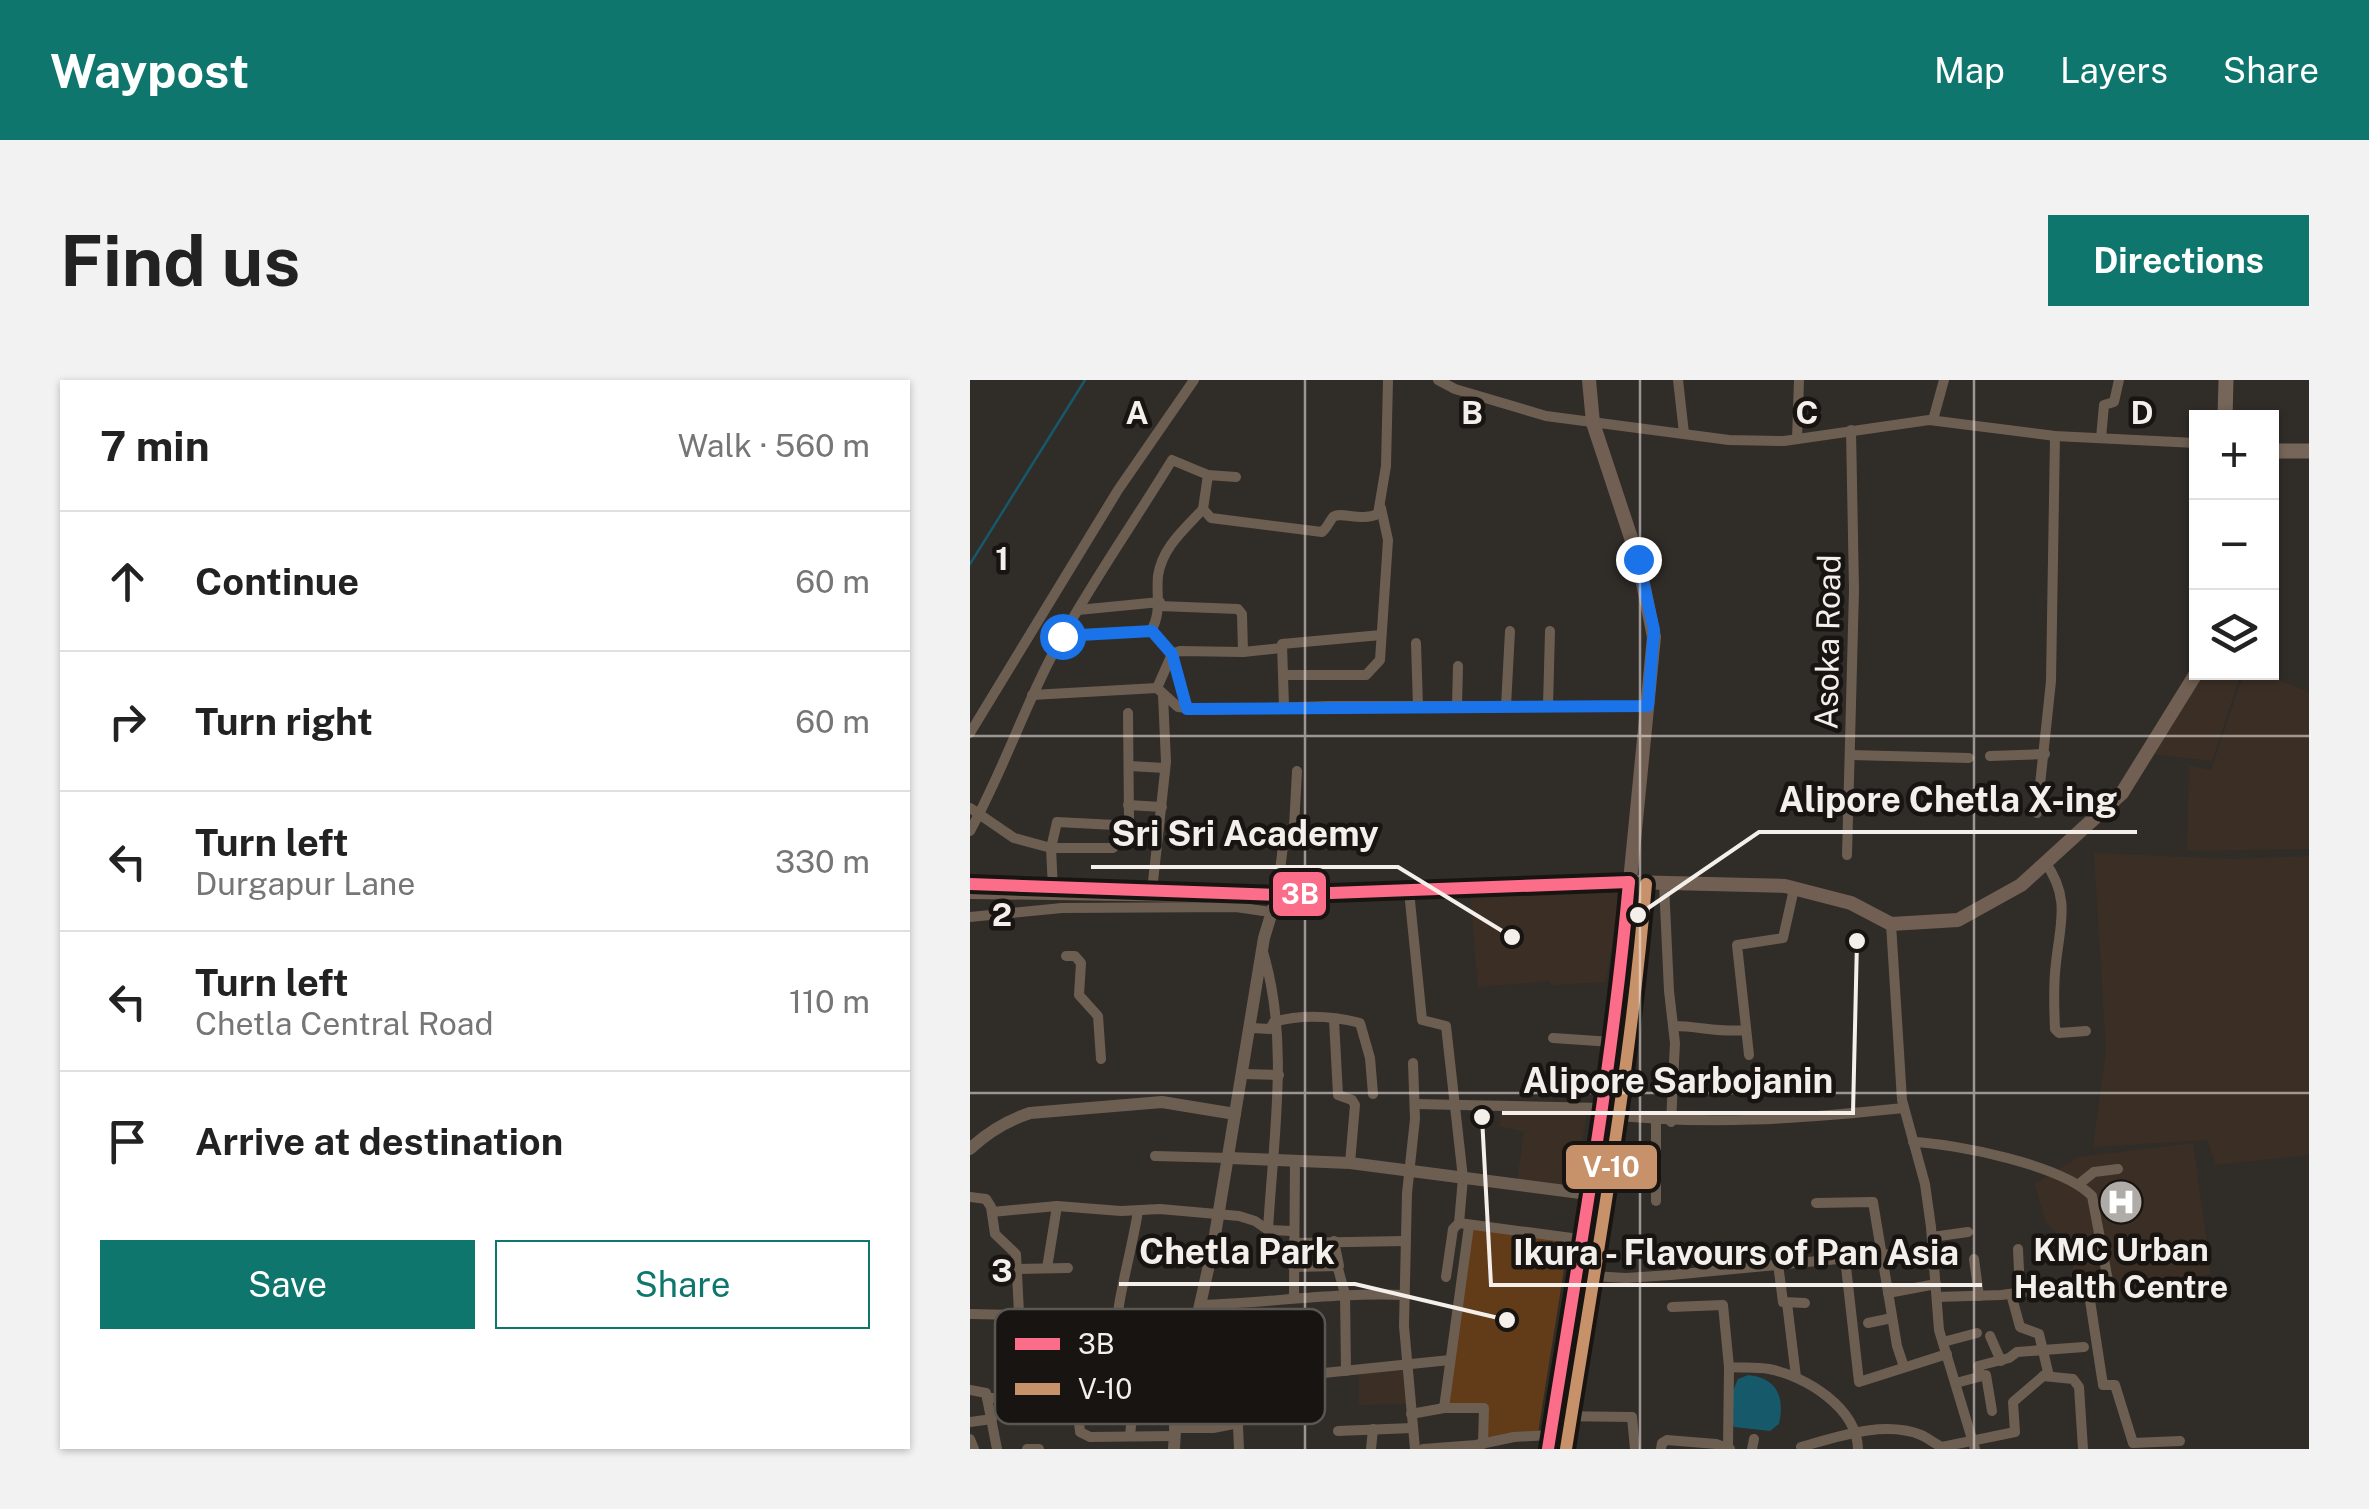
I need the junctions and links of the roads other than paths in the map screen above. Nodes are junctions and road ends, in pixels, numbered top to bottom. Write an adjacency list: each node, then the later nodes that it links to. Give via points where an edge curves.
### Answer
1 (1194, 380): 49 (street, via 1118,490)
2 (1388, 380): 23 (street)
3 (1438, 380): 12 (street, via 1546,416)
4 (1589, 380): 12 (main road)
5 (1678, 380): 14 (street)
6 (1798, 380): 17 (street)
7 (1944, 380): 11 (street)
8 (2118, 380): 16 (street, via 2114,402 2104,405)
9 (2226, 380): 10 (highway)
10 (2225, 410)
11 (1933, 420): 13 (street); 15 (street)
12 (1593, 422): 14 (street); 45 (main road, via 1654,630)
13 (1851, 430): 17 (street); 51 (street, Asoka Road)
14 (1684, 433): 17 (street, via 1757,442)
15 (2055, 436): 16 (street); 50 (street)
16 (2101, 438): 18 (street)
17 (1796, 439)
18 (2189, 444)
19 (2279, 450): 20 (highway)
20 (2309, 451)
21 (1208, 475): 22 (street); 24 (street); 26 (street, via 1172,460)
22 (1236, 477)
23 (1381, 508): 24 (street, via 1369,518 1334,516 1328,528 1314,532 1211,518); 31 (street, via 1388,540)
24 (1203, 509): 25 (street, via 1168,546 1158,580)
25 (1160, 604): 26 (street); 27 (street); 34 (street, via 1238,609)
26 (1078, 610): 30 (street)
27 (1152, 631): 30 (street); 35 (street)
28 (1510, 631): 43 (street)
29 (1550, 631): 44 (street)
30 (1062, 636): 40 (street)
31 (1381, 636): 33 (street, via 1285,642); 37 (street, via 1380,660 1366,675)
32 (1416, 643): 41 (street)
33 (1282, 648): 34 (street); 37 (street)
34 (1243, 652): 35 (street)
35 (1172, 654): 39 (street); 47 (street)
36 (1458, 666): 42 (street)
37 (1284, 675): 46 (street)
38 (2192, 680): 65 (main road, via 2122,793)
39 (1160, 691): 40 (street); 47 (street); 55 (street)
40 (1032, 695): 59 (street, via 999,778)
41 (1418, 706): 42 (street); 46 (street)
42 (1457, 706): 43 (street)
43 (1506, 706): 44 (street)
44 (1548, 706): 45 (street)
45 (1648, 706): 66 (main road)
46 (1284, 707): 47 (street)
47 (1187, 709)
48 (1128, 713): 54 (street)
49 (970, 734)
50 (2045, 754): 52 (street); 60 (street)
51 (1850, 755): 53 (street); 64 (street, Asoka Road)
52 (1990, 756)
53 (1969, 758)
54 (1129, 766): 55 (street); 57 (street)
55 (1166, 768): 58 (street)
56 (1297, 771): 74 (street, via 1294,827)
57 (1128, 805): 58 (street); 62 (street, via 1124,823 1057,822)
58 (1162, 808): 73 (street)
59 (975, 811): 61 (street); 62 (street, via 1014,838)
60 (2037, 814)
61 (970, 832)
62 (1050, 848): 63 (street); 70 (street)
63 (1113, 848)
64 (1848, 855)
65 (2045, 862): 76 (main road, via 1958,920); 84 (street, via 2062,900 2055,1029)
66 (1629, 882): 68 (main road); 71 (main road); 86 (main road)
67 (970, 884): 70 (main road)
68 (1664, 884): 69 (main road); 81 (street)
69 (1794, 888): 76 (main road, via 1851,903); 83 (street, via 1783,938 1737,945)
70 (1053, 889): 73 (main road)
71 (1409, 891): 74 (main road); 94 (street, via 1422,1020 1446,1026)
72 (970, 892): 74 (main road)
73 (1152, 892): 74 (main road)
74 (1271, 899): 75 (street, via 1236,908 1062,908); 77 (street)
75 (970, 917)
76 (1891, 924): 95 (street)
77 (1263, 951): 80 (street); 82 (street)
78 (1066, 956): 88 (street, via 1080,963 1079,995 1098,1016)
79 (1334, 1020): 80 (street); 92 (street, via 1360,1023); 106 (street, via 1338,1094 1355,1105)
80 (1274, 1022): 82 (street, via 1270,1029); 91 (street)
81 (1673, 1026): 83 (street); 99 (street)
82 (1251, 1028): 90 (street)
83 (1746, 1030): 87 (street)
84 (2086, 1031)
85 (1553, 1038): 86 (street)
86 (1612, 1042): 96 (main road)
87 (1749, 1055)
88 (1101, 1058)
89 (1413, 1063): 93 (street)
90 (1242, 1074): 91 (street); 97 (street)
91 (1279, 1074): 104 (street)
92 (1373, 1094)
93 (1415, 1104): 94 (street); 108 (street)
94 (1454, 1105): 96 (street); 109 (street)
95 (1904, 1108): 99 (street); 100 (street)
96 (1602, 1111): 98 (street); 111 (main road)
97 (1235, 1114): 101 (street, via 1162,1102 1030,1114 1010,1120); 103 (street)
98 (1656, 1120): 99 (street); 113 (street)
99 (1671, 1122)
100 (1913, 1142): 110 (street, via 2008,1160); 123 (street)
101 (970, 1150)
102 (1154, 1156): 103 (street)
103 (1229, 1158): 104 (street); 118 (street)
104 (1272, 1161): 105 (street); 120 (street)
105 (1295, 1161): 106 (street); 122 (street)
106 (1350, 1163): 108 (street)
107 (2118, 1169): 110 (street, via 2094,1172)
108 (1409, 1171): 109 (street); 126 (street)
109 (1463, 1178): 111 (street); 119 (street)
110 (2079, 1184): 202 (street, via 2096,1207 2109,1286 2089,1294 2103,1386 2115,1385)
111 (1588, 1194): 124 (main road)
112 (970, 1197): 117 (street, via 986,1198)
113 (1656, 1200)
114 (1816, 1203): 129 (street, via 1873,1202)
115 (1057, 1206): 116 (street); 117 (street); 135 (street)
116 (1138, 1211): 118 (street); 154 (street)
117 (992, 1212): 137 (street, via 996,1234 1016,1254)
118 (1218, 1216): 120 (street, via 1255,1221); 151 (street)
119 (1464, 1224): 124 (street); 139 (street, via 1453,1228); 167 (street)
120 (1268, 1230): 122 (street)
121 (1968, 1232): 123 (street)
122 (1292, 1237): 125 (street); 134 (street)
123 (1932, 1237): 128 (street)
124 (1580, 1238): 138 (main road)
125 (1334, 1241): 126 (street); 133 (street)
126 (1405, 1241): 145 (street)
127 (2018, 1249): 143 (street)
128 (1934, 1250): 129 (street); 141 (street)
129 (1881, 1255): 130 (street); 142 (street)
130 (1845, 1258): 132 (street); 171 (street, via 1859,1382)
131 (1974, 1259): 147 (street)
132 (1778, 1264): 138 (street, via 1641,1277); 148 (street)
133 (1337, 1265): 134 (street); 144 (street)
134 (1293, 1267): 146 (street)
135 (1047, 1268): 136 (street); 137 (street)
136 (1068, 1268)
137 (1016, 1269): 153 (street)
138 (1574, 1275): 184 (main road)
139 (1446, 1276)
140 (2071, 1286): 143 (street)
141 (1936, 1290): 142 (street); 147 (street); 163 (street)
142 (1888, 1293): 159 (street)
143 (2016, 1293): 147 (street); 165 (street, via 2020,1327 2040,1334)
144 (1345, 1294): 145 (street); 146 (street); 172 (street)
145 (1405, 1295): 169 (street)
146 (1294, 1296): 149 (street)
147 (1978, 1296)
148 (1787, 1303): 150 (street); 176 (street)
149 (1232, 1304): 151 (street); 156 (street)
150 (1805, 1304)
151 (1200, 1305): 155 (street)
152 (1672, 1306): 170 (street, via 1724,1305)
153 (1018, 1309)
154 (1119, 1309)
155 (1199, 1309)
156 (1232, 1309)
157 (970, 1314): 158 (street)
158 (995, 1315)
159 (1892, 1318): 160 (street); 171 (street)
160 (1868, 1323)
161 (1977, 1333): 163 (street)
162 (1990, 1336): 168 (street)
163 (1943, 1342): 166 (street)
164 (2084, 1347): 165 (street)
165 (2043, 1351): 168 (street, via 2017,1352); 175 (street)
166 (1946, 1354): 171 (street); 177 (street)
167 (1450, 1360): 169 (street); 181 (street)
168 (2001, 1361): 174 (street, via 1978,1366)
169 (1406, 1365): 172 (street); 183 (street)
170 (1730, 1367): 176 (street); 214 (street)
171 (1904, 1367)
172 (1346, 1371): 173 (street)
173 (1325, 1373)
174 (1980, 1376): 177 (street); 182 (street, via 1986,1375)
175 (2043, 1376): 200 (street, via 2013,1402 2015,1432); 216 (street, via 2080,1386)
176 (1796, 1378): 193 (street, via 1838,1405)
177 (1956, 1382): 200 (street)
178 (970, 1390): 179 (street)
179 (987, 1398): 180 (street); 185 (street)
180 (995, 1398)
181 (1444, 1408): 183 (street); 199 (street, via 1484,1408)
182 (1992, 1412)
183 (1411, 1414): 190 (street)
184 (1554, 1416): 198 (main road); 212 (street, via 1632,1417)
185 (992, 1419): 186 (street); 206 (street)
186 (970, 1422)
187 (1079, 1424): 194 (street, via 1090,1437)
188 (1131, 1424): 194 (street)
189 (1234, 1424): 195 (street)
190 (1412, 1428): 191 (street); 210 (street)
191 (1373, 1430): 192 (street); 209 (street)
192 (1338, 1431)
193 (1857, 1432): 201 (street); 204 (street, via 1907,1431); 215 (street)
194 (1130, 1436): 195 (street)
195 (1174, 1438)
196 (970, 1439): 205 (street)
197 (2180, 1441): 202 (street)
198 (1549, 1442): 199 (street, via 1514,1436)
199 (1483, 1444): 203 (street)
200 (1974, 1445): 204 (street)
201 (1801, 1447)
202 (2136, 1447)
203 (1449, 1448): 211 (street)
204 (1939, 1448)
205 (974, 1449)
206 (998, 1449)
207 (1027, 1449): 208 (street)
208 (1039, 1449)
209 (1371, 1449)
210 (1414, 1449)
211 (1423, 1449)
212 (1635, 1449)
213 (1661, 1449): 214 (street, via 1667,1440)
214 (1729, 1449)
215 (1858, 1449)
216 (2083, 1449)

